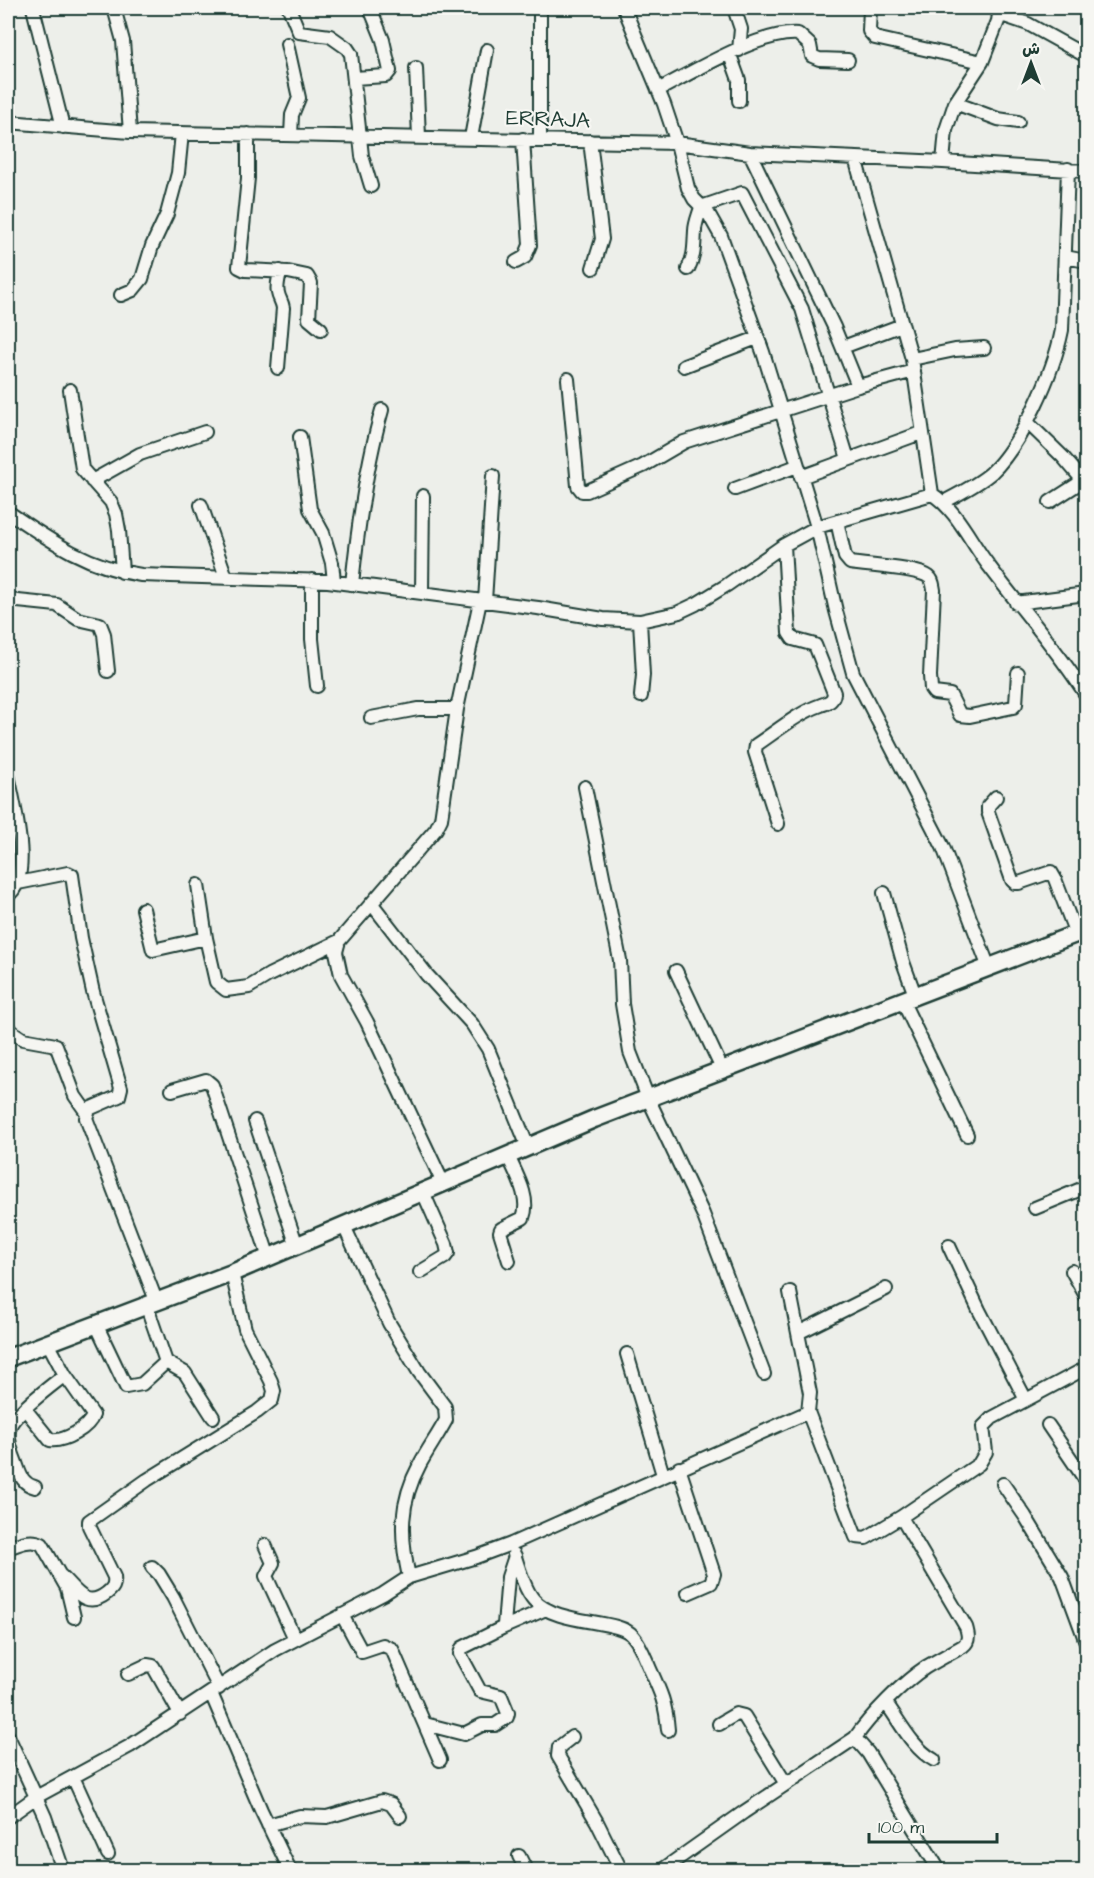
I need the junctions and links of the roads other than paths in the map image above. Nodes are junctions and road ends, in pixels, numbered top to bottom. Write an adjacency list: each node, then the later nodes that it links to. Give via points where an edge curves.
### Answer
1 (33, 8): 23 (street)
2 (114, 8): 24 (street, via 123,41)
3 (289, 8): 17 (street, via 299,32 325,34 347,48)
4 (370, 8): 17 (street, via 390,71 386,76)
5 (540, 8): 32 (street)
6 (624, 8): 18 (street)
7 (734, 8): 12 (street, via 741,29)
8 (870, 8): 15 (street, via 869,31 875,39)
9 (997, 11): 13 (street); 15 (street, via 998,21)
10 (287, 44): 27 (street, via 299,98 292,116)
11 (487, 50): 30 (street)
12 (735, 52): 14 (street, via 772,36 798,34 810,45 812,56); 18 (street); 19 (street)
13 (1086, 56)
14 (848, 60)
15 (982, 62): 20 (street)
16 (416, 68): 29 (street)
17 (354, 78): 28 (street)
18 (658, 90): 34 (street)
19 (739, 101)
20 (956, 103): 22 (street); 37 (street, via 946,130)
21 (8, 122): 23 (street, ERRAJA)
22 (1018, 122)
23 (63, 127): 24 (street, ERRAJA)
24 (129, 132): 25 (street, ERRAJA)
25 (183, 133): 26 (street, ERRAJA); 48 (street, via 167,214 142,279 133,290)
26 (248, 134): 27 (street, ERRAJA); 47 (street, via 239,267)
27 (291, 135): 28 (street, ERRAJA)
28 (359, 136): 29 (street, ERRAJA); 40 (street)
29 (419, 137): 30 (street, ERRAJA)
30 (471, 138): 31 (street, ERRAJA)
31 (523, 139): 32 (street, ERRAJA); 44 (street, via 530,245 525,257)
32 (540, 139): 33 (street, ERRAJA)
33 (590, 141): 34 (street, ERRAJA); 45 (street, via 602,239)
34 (677, 143): 35 (street, ERRAJA); 41 (street, via 688,188)
35 (750, 153): 36 (street, ERRAJA); 49 (street)
36 (855, 158): 37 (street, ERRAJA); 51 (street)
37 (943, 162): 38 (street, ERRAJA)
38 (1068, 169): 39 (street, ERRAJA); 42 (street)
39 (1086, 171)
40 (371, 186)
41 (701, 207): 46 (street, via 694,259); 50 (street, via 739,192 744,195); 53 (street, via 721,236)
42 (1065, 257): 43 (street); 65 (street, via 1058,350)
43 (1086, 261)
44 (516, 262)
45 (593, 268)
46 (688, 269)
47 (280, 271): 52 (street, via 310,279 309,320); 58 (street, via 278,291 283,308)
48 (121, 295)
49 (822, 301): 50 (street); 54 (street)
50 (802, 309): 62 (street)
51 (902, 325): 54 (street); 56 (street)
52 (321, 329)
53 (757, 338): 57 (street); 64 (street)
54 (843, 347): 60 (street)
55 (984, 348): 56 (street, via 956,350)
56 (913, 365): 60 (street); 67 (street)
57 (684, 366)
58 (278, 368)
59 (568, 379): 64 (street, via 578,486 582,491 643,466 684,442)
60 (858, 386): 62 (street)
61 (70, 390): 72 (street, via 82,469)
62 (828, 395): 64 (street); 69 (street)
63 (382, 410): 87 (street, via 356,542)
64 (780, 411): 70 (street)
65 (1026, 421): 76 (street, via 991,472); 77 (street, via 1081,478)
66 (205, 432): 72 (street, via 140,454)
67 (921, 433): 69 (street); 74 (street)
68 (300, 437): 86 (street, via 310,509 323,534)
69 (848, 459): 70 (street)
70 (799, 472): 73 (street); 81 (street)
71 (493, 476): 91 (street)
72 (92, 481): 83 (street, via 111,502 116,514)
73 (735, 489)
74 (932, 494): 76 (street); 80 (street)
75 (423, 496): 88 (street)
76 (944, 502): 92 (street)
77 (1050, 502)
78 (201, 505): 84 (street)
79 (8, 512): 83 (street, via 75,555)
80 (837, 521): 81 (street); 95 (street, via 845,557 850,562 915,572 932,580 930,676 934,693 950,695 960,714 970,716 1013,707)
81 (817, 527): 82 (street); 114 (street, via 853,673 943,848)
82 (784, 544): 93 (street, via 696,604 677,613); 104 (street, via 789,633 793,639 815,645 834,693 830,702 811,708 756,745)
83 (122, 572): 84 (street)
84 (226, 577): 85 (street)
85 (312, 580): 86 (street); 96 (street)
86 (334, 581): 87 (street)
87 (352, 584): 88 (street)
88 (422, 593): 91 (street)
89 (1086, 594): 92 (street)
90 (8, 600): 94 (street, via 57,605 78,619 100,624)
91 (482, 601): 93 (street); 99 (street)
92 (1016, 603): 97 (street)
93 (640, 621): 98 (street)
94 (108, 671)
95 (1018, 673)
96 (317, 686)
97 (1086, 695)
98 (641, 696)
99 (457, 709): 100 (street, via 417,709); 109 (street, via 441,819)
100 (371, 718)
101 (8, 777): 105 (street, via 17,818 21,870)
102 (585, 787): 120 (street, via 620,960 627,1043)
103 (996, 797): 111 (street, via 988,812 1012,879 1019,883 1050,872)
104 (778, 824)
105 (18, 883): 108 (street); 121 (street, via 72,875 85,959 121,1088 119,1096)
106 (198, 885): 112 (street)
107 (884, 893): 116 (street, via 908,976)
108 (8, 894)
109 (372, 904): 113 (street); 124 (street, via 427,975 472,1024 488,1049)
110 (143, 909): 112 (street, via 153,950)
111 (1081, 932): 114 (main road)
112 (206, 938): 113 (street, via 216,982 226,990 249,987)
113 (339, 941): 126 (street, via 336,952 340,975 367,1022)
114 (989, 968): 116 (main road)
115 (676, 972): 118 (street)
116 (909, 998): 118 (main road); 123 (street)
117 (8, 1029): 121 (street, via 23,1039 56,1045 75,1096)
118 (723, 1070): 120 (main road)
119 (172, 1090): 133 (street, via 206,1080 212,1085)
120 (648, 1098): 124 (main road); 149 (street, via 703,1214)
121 (87, 1113): 141 (street)
122 (255, 1121): 131 (street)
123 (967, 1135)
124 (528, 1147): 125 (main road)
125 (508, 1156): 126 (main road); 134 (street, via 525,1201 523,1218 500,1232)
126 (443, 1183): 128 (main road)
127 (1086, 1187): 129 (street)
128 (423, 1192): 130 (main road); 136 (street, via 448,1253)
129 (1035, 1208)
130 (344, 1226): 131 (main road); 167 (street, via 389,1323 447,1413 419,1465 404,1507 402,1534)
131 (297, 1246): 133 (main road)
132 (949, 1246): 151 (street)
133 (269, 1258): 137 (main road)
134 (509, 1261)
135 (1072, 1271): 140 (street)
136 (420, 1272)
137 (232, 1273): 141 (main road); 166 (street, via 245,1329 271,1381 272,1400 89,1521 114,1577 112,1589 103,1596 83,1599)
138 (886, 1289): 143 (street)
139 (790, 1292): 143 (street)
140 (1086, 1296)
141 (152, 1305): 142 (main road); 147 (street)
142 (96, 1324): 144 (main road); 147 (street, via 126,1387 142,1384)
143 (798, 1333): 153 (street, via 810,1393)
144 (48, 1343): 146 (main road); 150 (street)
145 (627, 1354): 157 (street)
146 (8, 1358)
147 (166, 1362): 154 (street, via 185,1373)
148 (1086, 1368): 151 (street)
149 (764, 1374)
150 (64, 1375): 152 (street); 152 (street, via 93,1415 92,1420 79,1431 55,1441)
151 (1026, 1400): 161 (street, via 983,1427 986,1452 980,1464)
152 (25, 1409): 160 (street, via 13,1420 9,1432 11,1450 22,1478)
153 (808, 1412): 156 (street); 161 (street, via 856,1537 866,1538)
154 (213, 1417)
155 (1048, 1425): 158 (street)
156 (680, 1468): 157 (street); 168 (street, via 714,1574 711,1583)
157 (663, 1475): 164 (street)
158 (1086, 1481)
159 (1003, 1484): 174 (street, via 1062,1577)
160 (35, 1487)
161 (901, 1517): 177 (street, via 966,1627 968,1639 963,1646 924,1668)
162 (265, 1545): 173 (street, via 273,1563 266,1576)
163 (8, 1548): 166 (street, via 28,1541 39,1542)
164 (513, 1550): 167 (street); 169 (street, via 534,1600); 172 (street)
165 (152, 1567): 176 (street, via 173,1597)
166 (61, 1576): 171 (street)
167 (409, 1577): 170 (street)
168 (688, 1593)
169 (546, 1609): 172 (street); 181 (street, via 634,1636 663,1697)
170 (342, 1615): 173 (street); 179 (street, via 362,1652 383,1645 392,1649)
171 (74, 1617)
172 (502, 1628): 179 (street, via 462,1648 460,1654 480,1691 501,1696 507,1717 464,1734)
173 (295, 1639): 176 (street)
174 (1086, 1642)
175 (128, 1674): 178 (street, via 153,1665)
176 (215, 1691): 178 (street); 192 (street)
177 (886, 1703): 184 (street); 186 (street, via 918,1748)
178 (180, 1714): 187 (street)
179 (425, 1724): 185 (street)
180 (719, 1724): 188 (street, via 736,1714 744,1716)
181 (668, 1730)
182 (8, 1736): 189 (street)
183 (572, 1737): 198 (street, via 559,1747 558,1756)
184 (855, 1738): 188 (street); 200 (street)
185 (440, 1760)
186 (934, 1760)
187 (73, 1778): 189 (street); 193 (street)
188 (786, 1784): 199 (street)
189 (36, 1797): 191 (street); 195 (street)
190 (400, 1816): 192 (street, via 391,1804 382,1801 327,1817 300,1816)
191 (8, 1817)
192 (268, 1825): 196 (street)
193 (108, 1854)
194 (519, 1856): 197 (street)
195 (63, 1870)
196 (290, 1870)
197 (526, 1870)
198 (621, 1870)
199 (662, 1870)
200 (939, 1870)

